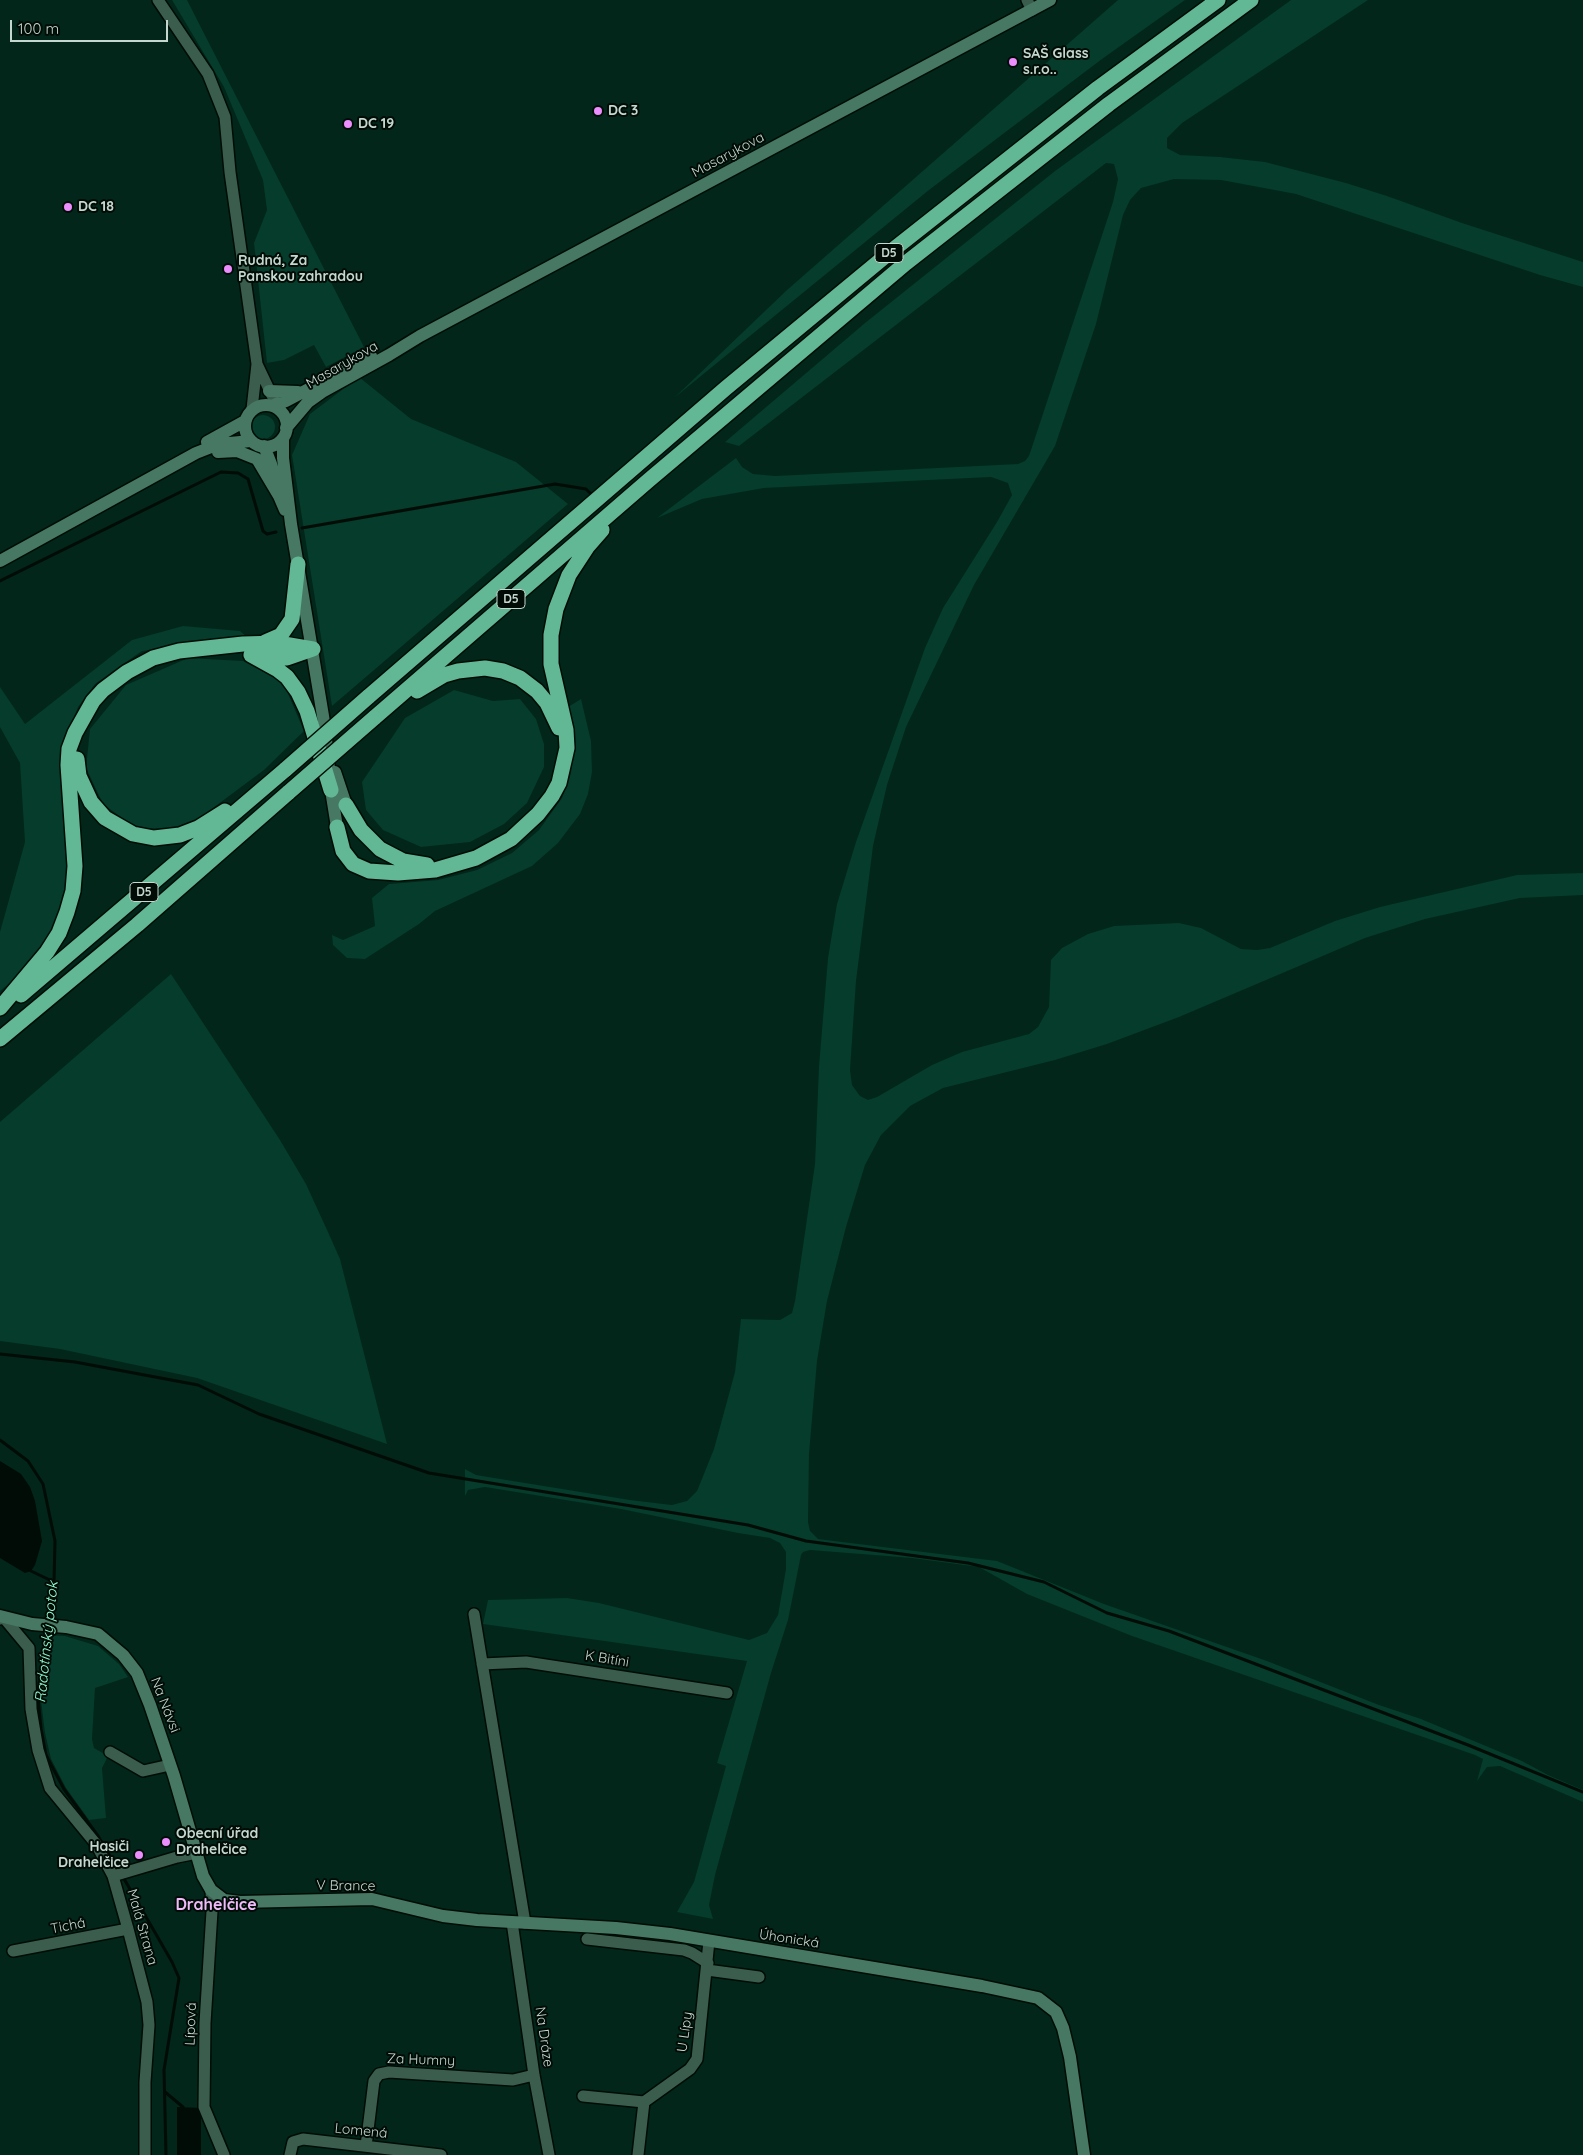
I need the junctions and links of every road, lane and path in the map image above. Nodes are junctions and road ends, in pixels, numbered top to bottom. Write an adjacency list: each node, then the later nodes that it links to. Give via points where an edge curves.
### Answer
1 (158, 0): 7 (street, via 208,74 225,117)
2 (1050, 0): 5 (main road, Masarykova)
3 (1218, 0): 29 (highway, D5, bridge, via 1098,88 886,255 711,401)
4 (1251, 0): 16 (highway, D5, via 1109,104 906,264)
5 (1029, 5): 6 (main road, Masarykova)
6 (420, 336): 9 (main road, Masarykova, via 388,348); 13 (main road, Masarykova, via 308,402)
7 (258, 364): 8 (street); 11 (street)
8 (269, 391): 9 (main road); 10 (street)
9 (303, 391): 10 (main road, Masarykova)
10 (275, 405): 11 (main road); 13 (main road, via 284,415)
11 (252, 409): 12 (main road)
12 (245, 421): 14 (main road, via 245,431); 17 (main road, via 165,462)
13 (285, 433): 15 (main road, via 273,445); 19 (main road, via 283,458)
14 (251, 441): 15 (main road); 17 (main road, via 213,446)
15 (264, 446): 18 (main road)
16 (649, 480): 26 (highway, D5); 30 (highway, via 588,546 559,597 550,651 567,737)
17 (131, 489): 18 (main road, via 212,453 230,450 245,452 257,459); 20 (main road)
18 (279, 496): 19 (main road)
19 (291, 524): 21 (main road)
20 (0, 561)
21 (298, 564): 22 (highway, via 292,619 280,635); 24 (main road)
22 (262, 643): 23 (highway); 24 (highway)
23 (205, 648): 25 (highway); 27 (highway, via 166,654 128,672 103,690)
24 (313, 649): 25 (highway, via 287,658); 28 (main road)
25 (251, 655): 31 (highway, via 287,677 298,692 309,716)
26 (374, 718): 30 (highway, via 444,675 475,668 504,671 526,682 547,703 560,732); 37 (highway, D5, bridge, via 137,925)
27 (79, 725): 29 (highway, via 77,766 85,793 105,818 123,830 144,837 173,837 198,828); 35 (highway, via 68,756 75,866 70,902 54,941)
28 (325, 728): 31 (main road); 32 (main road)
29 (286, 769): 36 (highway, D5)
30 (563, 769): 34 (highway, via 552,796 524,828 495,849)
31 (331, 790): 33 (main road)
32 (346, 805): 34 (highway, via 366,837 395,857 425,865)
33 (337, 827): 34 (highway, via 345,856 353,864 368,870 426,871)
34 (469, 860)
35 (0, 1008)
36 (0, 1013)
37 (0, 1039)
38 (474, 1614): 40 (street)
39 (1, 1618): 43 (main road, Na Návsi, via 98,1634 123,1655 140,1681); 45 (street, Malá Strana, via 28,1648 31,1708 38,1750 50,1788)
40 (482, 1664): 41 (street, K Bitíni, via 526,1662); 48 (street)
41 (727, 1693)
42 (110, 1752): 43 (street, via 143,1772)
43 (170, 1765): 44 (main road, Na Návsi)
44 (197, 1853): 45 (street); 46 (main road, Na Návsi, via 203,1876)
45 (119, 1874): 49 (street, Malá Strana)
46 (211, 1890): 47 (main road, V Brance, via 224,1900 233,1902 372,1899 443,1916); 60 (street, Lípová, via 204,2107)
47 (512, 1922): 48 (main road, Úhonická); 55 (street, Na Dráze)
48 (525, 1923): 51 (main road, Úhonická, via 616,1928)
49 (128, 1929): 52 (street, Tichá); 59 (street, Malá Strana, via 147,2002 149,2024)
50 (587, 1939): 53 (street, via 684,1950)
51 (709, 1941): 53 (street, U Lípy); 65 (main road, Úhonická, via 1038,1998 1056,2012 1063,2028)
52 (13, 1951)
53 (707, 1966): 54 (street); 57 (street, U Lípy, via 698,2059 690,2069)
54 (760, 1977)
55 (534, 2075): 58 (street, Za Humny, via 513,2080 379,2074 374,2081); 63 (street, Na Dráze)
56 (583, 2096): 57 (street)
57 (644, 2102): 64 (street)
58 (366, 2146): 61 (street, Lomená, via 303,2139 293,2142); 62 (street, Lomená)
59 (145, 2155)
60 (224, 2155)
61 (290, 2155)
62 (441, 2155)
63 (549, 2155)
64 (638, 2155)
65 (1084, 2155)

